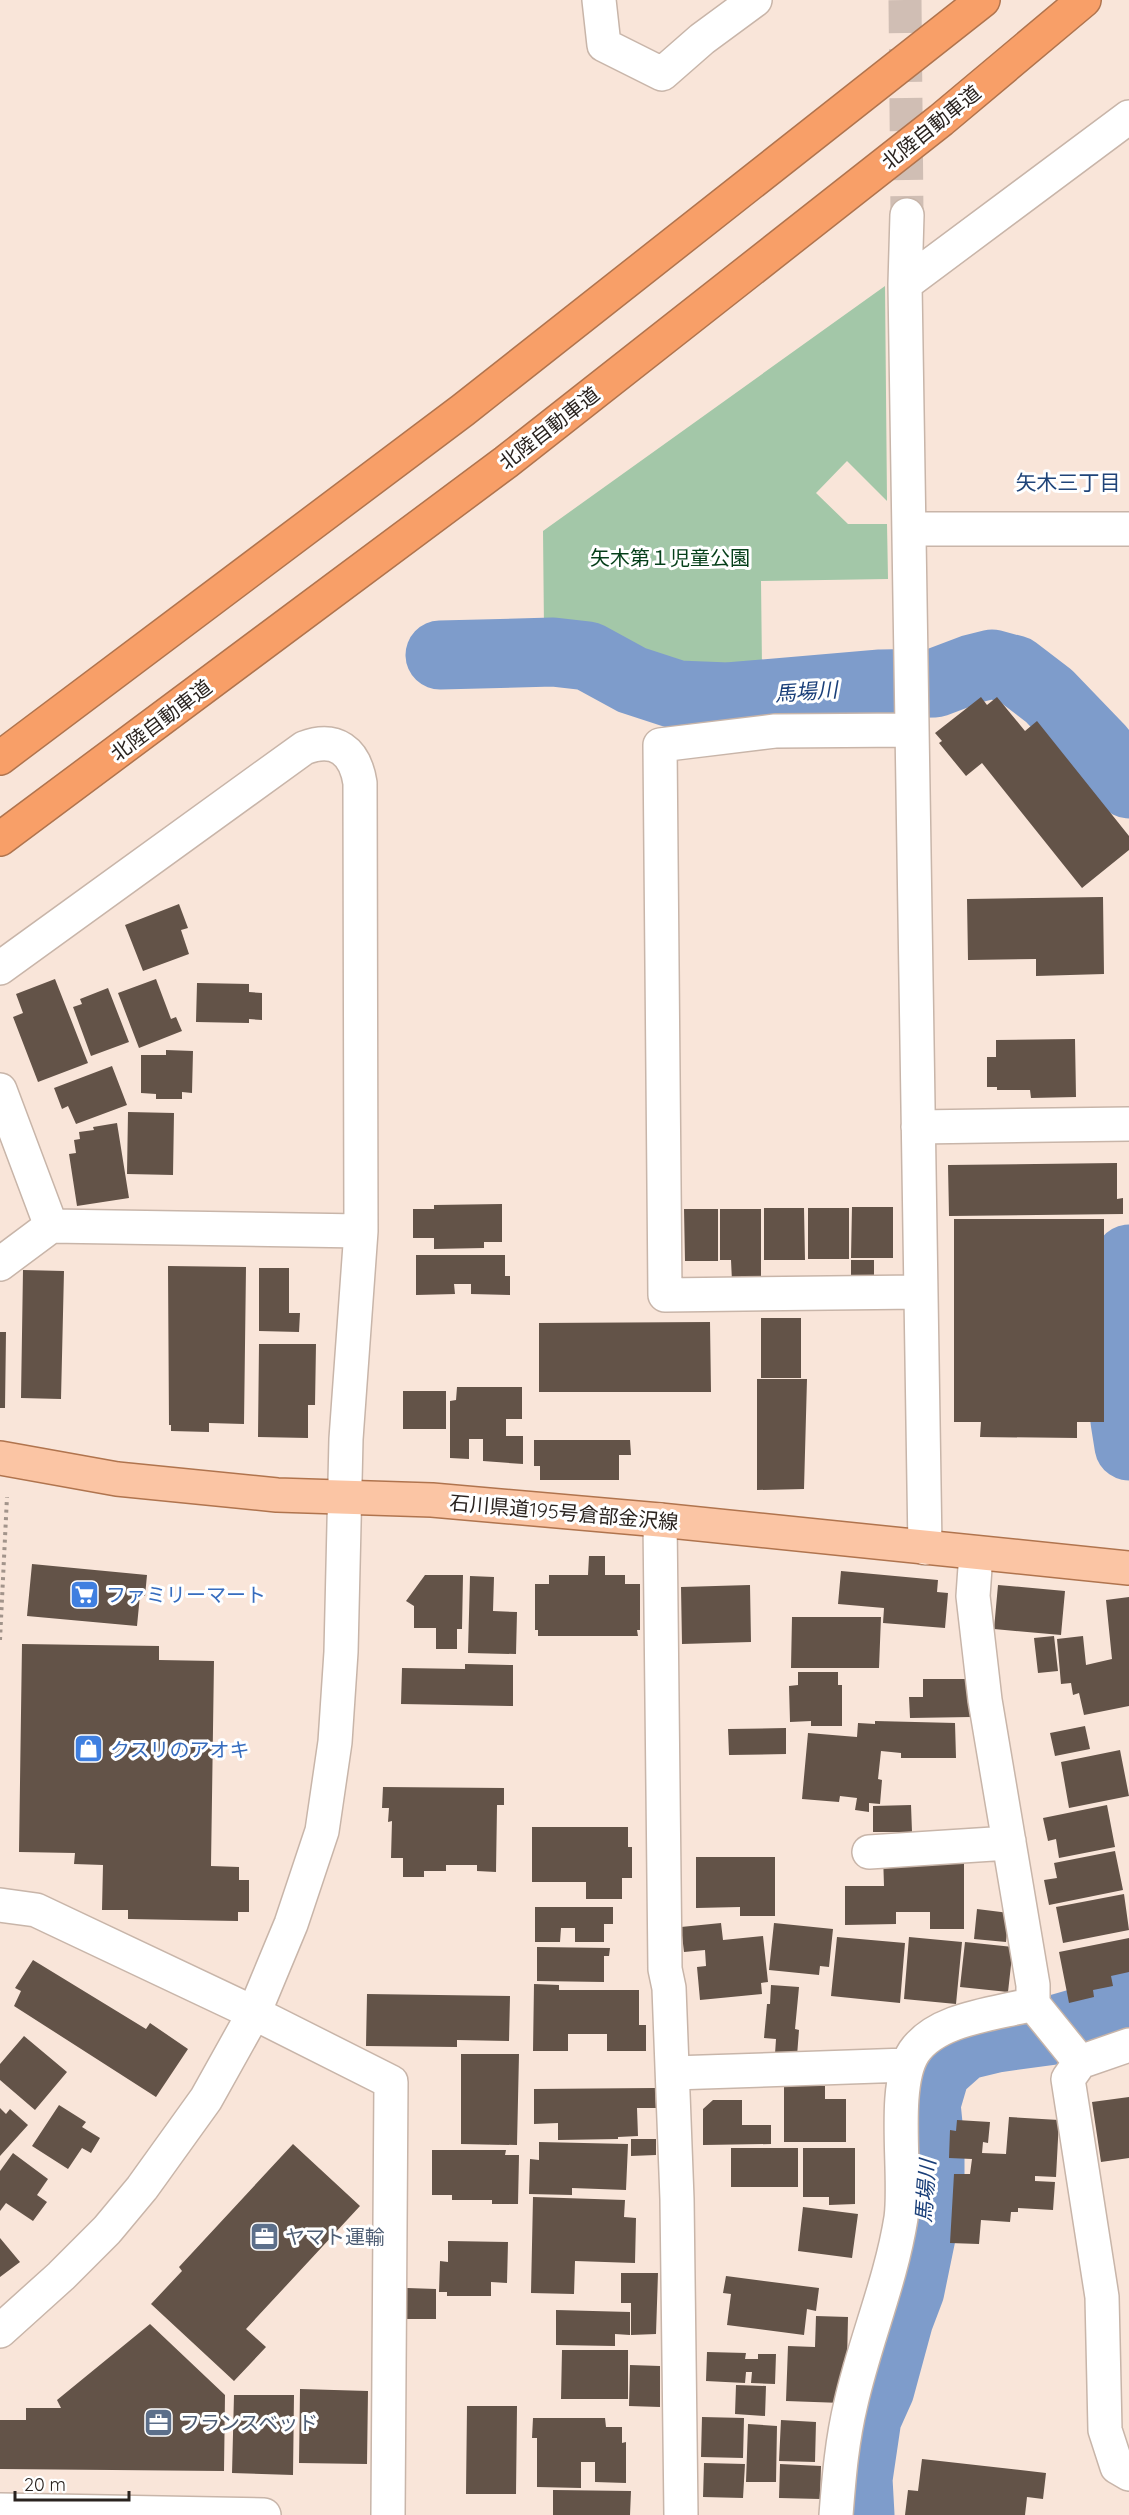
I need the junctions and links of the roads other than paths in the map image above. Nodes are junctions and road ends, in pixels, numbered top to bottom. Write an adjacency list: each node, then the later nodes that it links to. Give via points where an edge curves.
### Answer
1 (599, 0): 2 (street, via 604,45 662,74)
2 (755, 0)
3 (983, 0): 13 (highway, via 463,410)
4 (1084, 0): 7 (highway, 北陸自動車道)
5 (1108, 0): 7 (highway)
6 (1129, 117): 9 (street)
7 (941, 120): 14 (highway, 北陸自動車道, via 506,462)
8 (907, 215): 9 (street)
9 (905, 284): 10 (street)
10 (909, 529): 11 (street); 12 (street)
11 (1129, 529)
12 (912, 717): 18 (street); 22 (street, via 660,745 665,1295)
13 (0, 758)
14 (0, 839)
15 (0, 968): 20 (street, via 304,748 328,743 346,752 354,760 360,783)
16 (0, 1090): 19 (street)
17 (1129, 1124): 18 (street)
18 (918, 1127): 22 (street)
19 (51, 1227): 20 (street); 21 (street)
20 (361, 1231): 24 (street)
21 (0, 1264)
22 (920, 1292): 26 (street)
23 (0, 1458): 24 (main road, 石川県道195号倉部金沢線, via 117,1479 278,1495)
24 (344, 1497): 25 (main road, 石川県道195号倉部金沢線, via 432,1500); 33 (street, via 341,1652 335,1742 322,1831 291,1924)
25 (660, 1520): 26 (main road, 石川県道195号倉部金沢線); 37 (street, via 665,1969)
26 (925, 1548): 27 (main road, 石川県道195号倉部金沢線)
27 (976, 1553): 28 (main road, 石川県道195号倉部金沢線); 29 (street, via 973,1596 985,1700)
28 (1129, 1568)
29 (1009, 1841): 30 (street); 32 (street)
30 (869, 1852)
31 (0, 1905): 33 (street, via 36,1910)
32 (1036, 2008): 35 (street); 36 (street, via 942,2028 923,2041)
33 (254, 2013): 39 (street, via 206,2099 142,2188 61,2276); 44 (street, via 391,2082)
34 (1129, 2045): 35 (street)
35 (1073, 2054): 38 (street, via 1068,2079)
36 (907, 2065): 37 (street); 46 (street, via 901,2119 901,2217 851,2400 840,2453)
37 (673, 2073): 45 (street)
38 (1116, 2297): 40 (street, via 1105,2430 1117,2467)
39 (0, 2331)
40 (1129, 2474)
41 (0, 2510): 42 (street)
42 (264, 2515): 43 (street)
43 (270, 2515)
44 (388, 2515)
45 (681, 2515)
46 (836, 2515)

